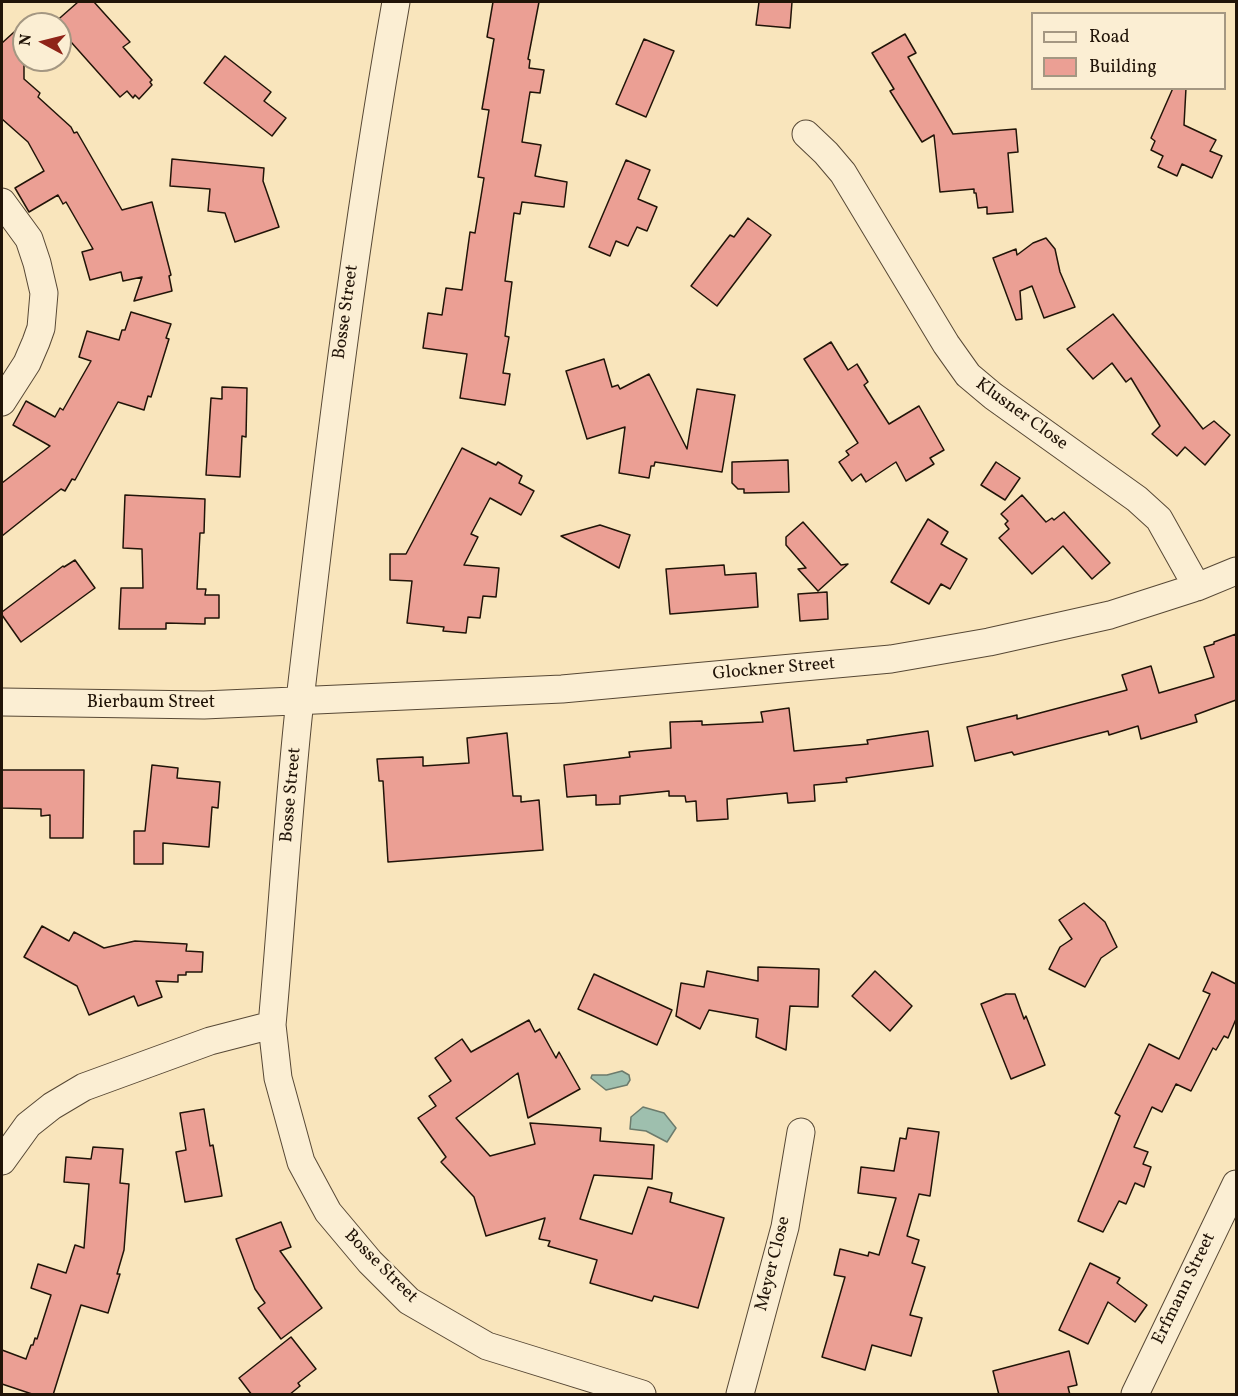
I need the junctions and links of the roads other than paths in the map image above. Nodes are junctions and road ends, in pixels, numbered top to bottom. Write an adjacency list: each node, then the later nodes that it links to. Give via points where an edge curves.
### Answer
1 (396, 2): 7 (street, Bosse Street, via 336,393)
2 (806, 134): 6 (street, Klusner Close, via 843,173 968,375 1159,519)
3 (2, 202): 4 (street, via 29,239 44,293 36,342)
4 (2, 402)
5 (1236, 571): 6 (street, Glockner Street)
6 (1197, 587): 7 (street, Glockner Street, via 1110,615 891,659 562,689)
7 (300, 701): 8 (street, Bierbaum Street, via 204,705); 9 (street, Bosse Street)
8 (2, 702)
9 (272, 1025): 11 (street, via 210,1041 84,1087 28,1125); 13 (street, Bosse Street, via 278,1078 301,1162 328,1212 408,1301 487,1346)
10 (801, 1132): 14 (street, Meyer Close, via 785,1227)
11 (2, 1161)
12 (1236, 1184): 15 (street, Erfmann Street)
13 (642, 1395)
14 (740, 1395)
15 (1135, 1395)

